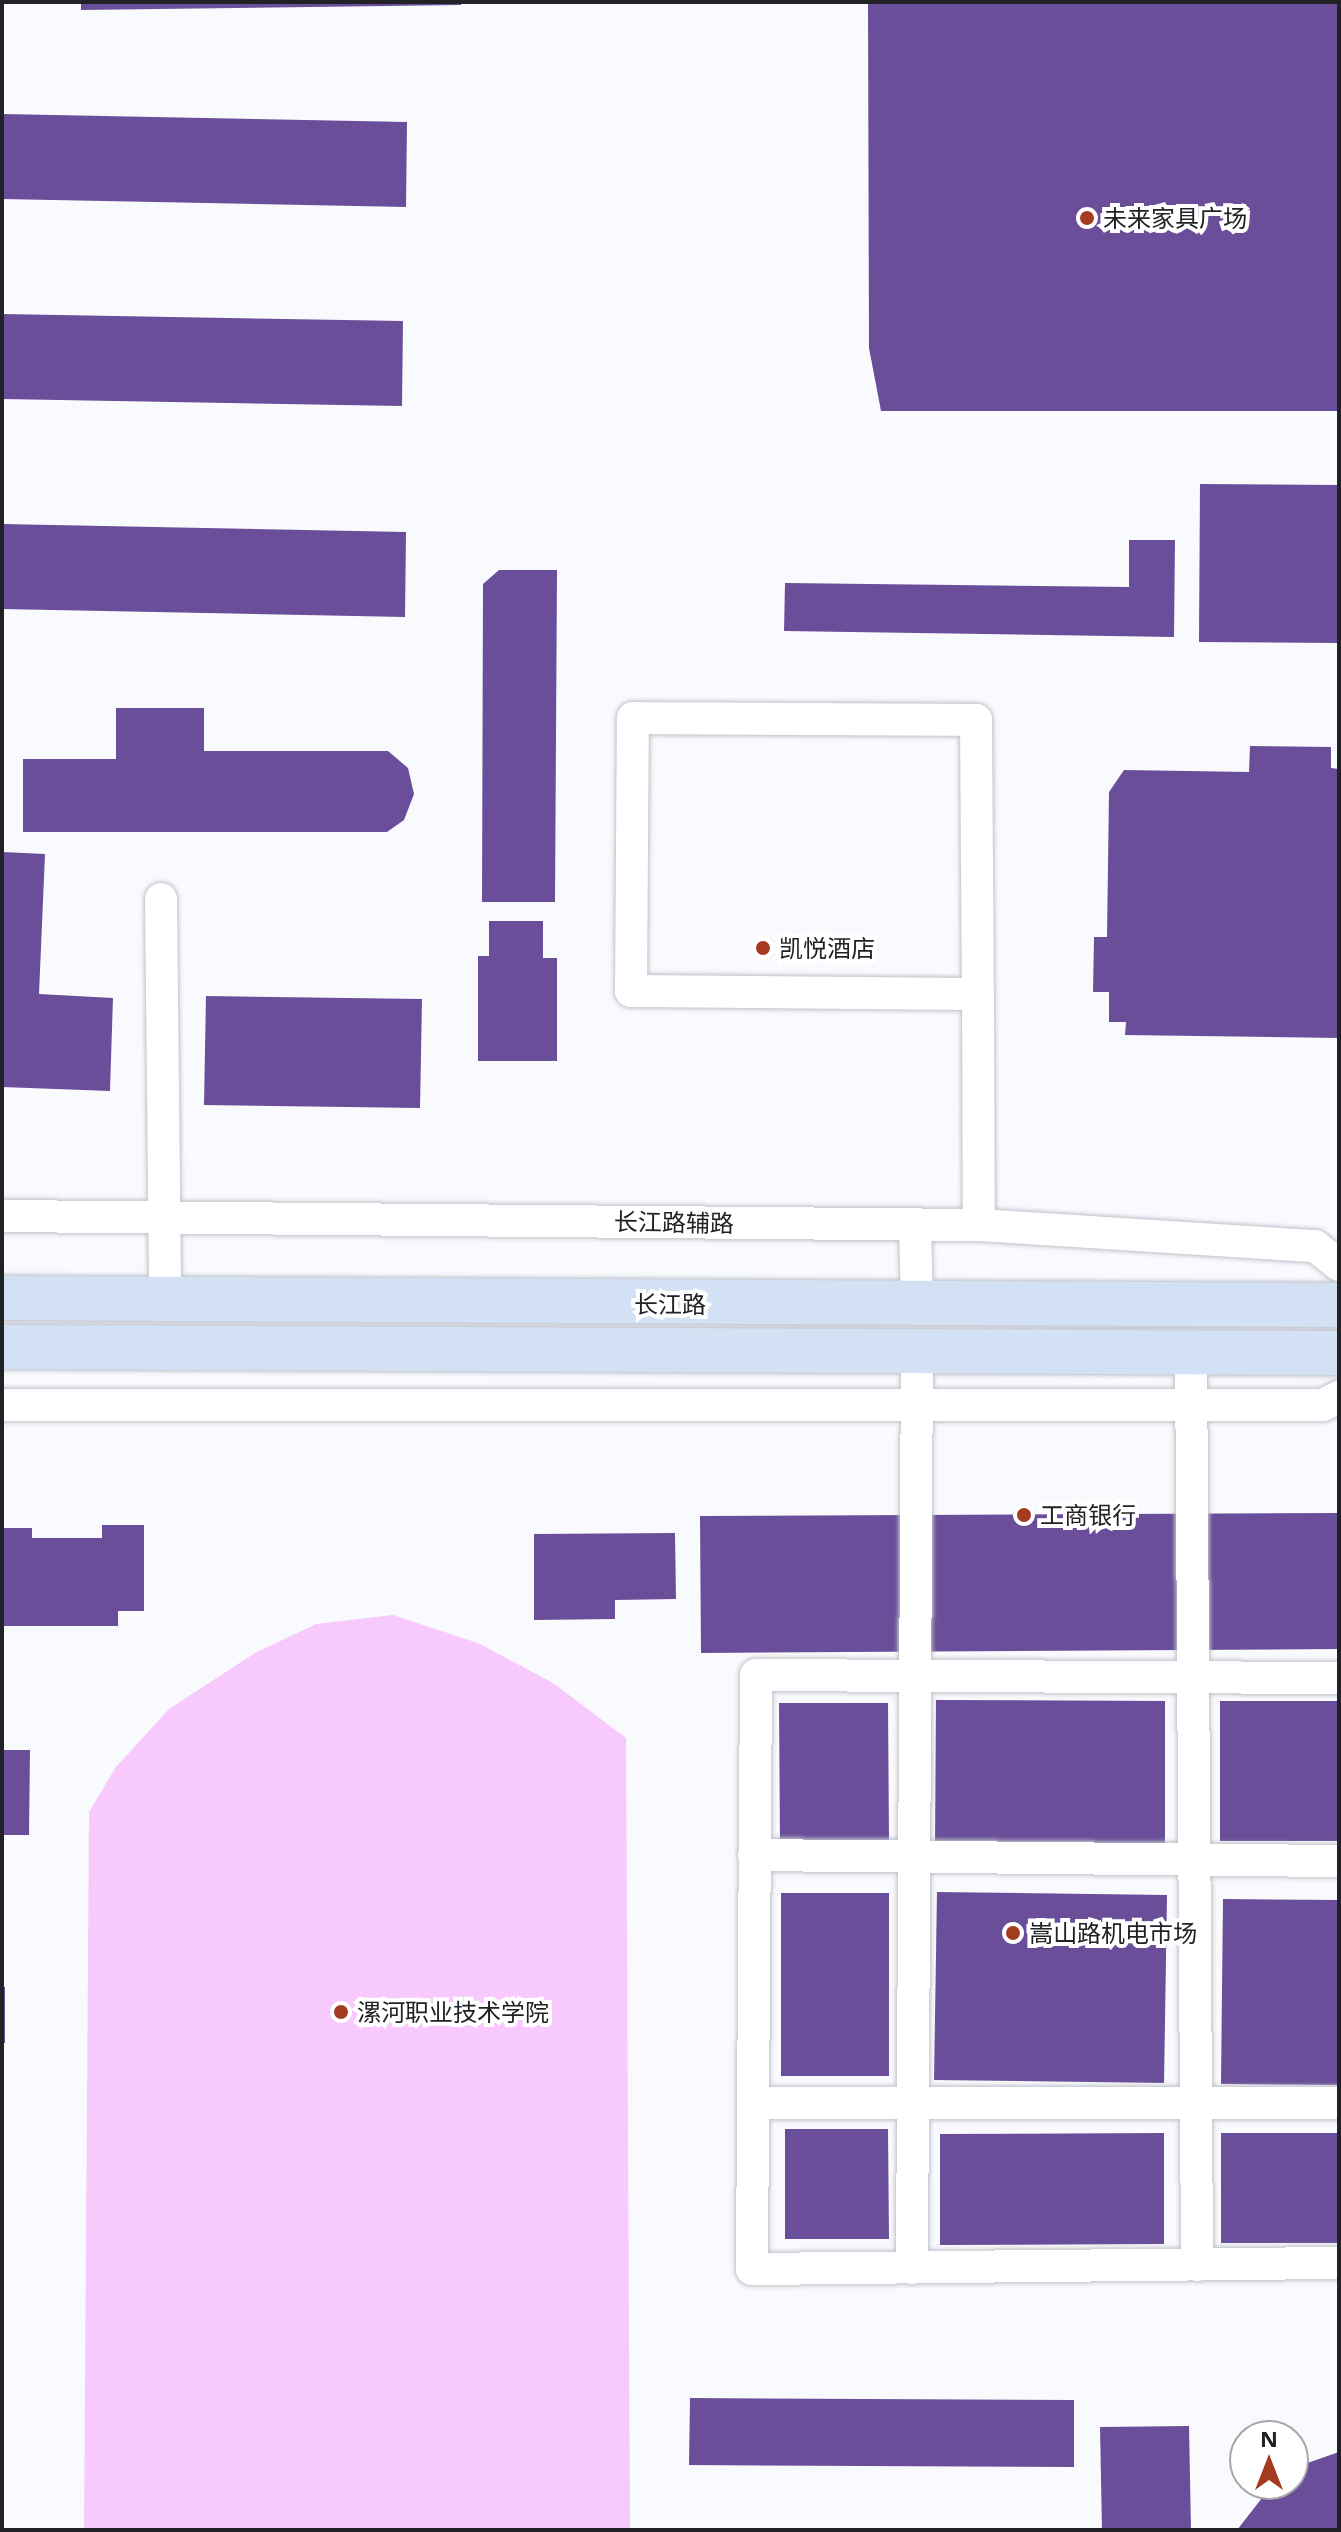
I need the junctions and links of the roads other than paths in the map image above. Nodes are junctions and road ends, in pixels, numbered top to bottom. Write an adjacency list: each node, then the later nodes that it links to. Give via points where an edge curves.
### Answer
1 (161, 899): 4 (street)
2 (978, 994): 2 (street, via 976,720 633,718 631,991); 6 (street)
3 (2, 1216): 4 (street, 长江路辅路)
4 (167, 1217): 5 (street, 长江路辅路); 9 (street)
5 (915, 1224): 6 (street, 长江路辅路); 11 (street)
6 (979, 1225): 7 (street, 长江路辅路, via 1315,1246)
7 (1339, 1265)
8 (2, 1298): 9 (main road, 长江路)
9 (165, 1300): 11 (main road, 长江路)
10 (1339, 1305): 11 (main road, 长江路)
11 (917, 1306)
12 (2, 1347): 13 (main road, 长江路)
13 (917, 1351): 14 (main road, 长江路); 18 (street)
14 (1191, 1352): 15 (main road, 长江路); 19 (street)
15 (1339, 1353)
16 (1339, 1397): 19 (street, via 1323,1405)
17 (2, 1405): 18 (street)
18 (917, 1405): 19 (street); 20 (street)
19 (1191, 1405): 21 (street)
20 (916, 1676): 21 (street); 23 (street, via 756,1675); 24 (street)
21 (1193, 1677): 22 (street); 25 (street)
22 (1339, 1678)
23 (754, 1855): 24 (street); 27 (street)
24 (914, 1857): 25 (street); 28 (street)
25 (1195, 1860): 26 (street); 29 (street)
26 (1339, 1861)
27 (753, 2103): 28 (street); 33 (street, via 752,2269)
28 (913, 2103): 29 (street); 33 (street)
29 (1196, 2103): 30 (street); 32 (street)
30 (1339, 2103)
31 (1339, 2263): 32 (street)
32 (1197, 2265): 33 (street)
33 (912, 2268)

